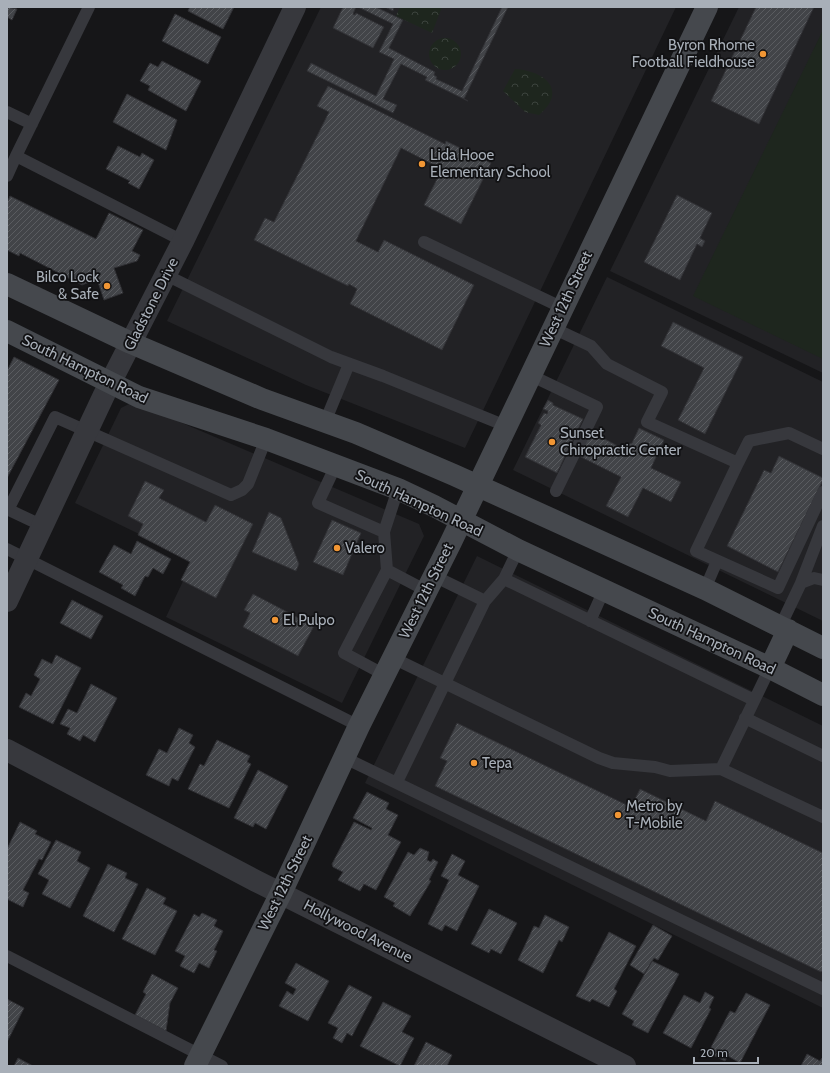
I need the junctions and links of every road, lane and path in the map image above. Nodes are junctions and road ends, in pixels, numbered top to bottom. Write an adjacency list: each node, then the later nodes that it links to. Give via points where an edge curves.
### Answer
1 (89, 7): 5 (lane)
2 (295, 7): 8 (street, Gladstone Drive)
3 (707, 7): 12 (main road, West 12th Street)
4 (7, 112): 5 (lane)
5 (32, 124): 6 (lane)
6 (16, 156): 7 (lane); 8 (lane)
7 (7, 174)
8 (183, 241): 10 (street, Gladstone Drive)
9 (424, 242): 12 (lane)
10 (166, 275): 15 (street, Gladstone Drive); 16 (lane)
11 (7, 284): 15 (main road)
12 (563, 308): 13 (main road, West 12th Street)
13 (553, 328): 17 (main road, West 12th Street); 24 (lane, via 591,346 607,364 662,392 647,422)
14 (7, 332): 18 (main road, South Hampton Road)
15 (131, 343): 18 (street, Gladstone Drive); 19 (main road, via 262,399)
16 (349, 364): 19 (lane); 20 (lane)
17 (530, 375): 20 (main road, West 12th Street); 28 (lane, via 597,407)
18 (110, 383): 21 (street, Gladstone Drive); 22 (main road, South Hampton Road, via 139,397)
19 (325, 422): 26 (main road)
20 (506, 426): 26 (main road, West 12th Street)
21 (88, 432): 22 (lane, via 232,494 248,484); 30 (lane, via 55,417); 32 (street, Gladstone Drive)
22 (266, 439): 25 (main road, South Hampton Road)
23 (823, 449): 24 (lane, via 789,433 749,441)
24 (738, 463): 38 (lane, via 696,551)
25 (336, 465): 27 (main road, South Hampton Road); 34 (lane, via 318,503)
26 (477, 486): 31 (main road, West 12th Street); 44 (main road)
27 (398, 490): 31 (main road, South Hampton Road); 34 (lane)
28 (556, 491)
29 (823, 492): 38 (lane, via 778,588)
30 (8, 509): 32 (lane)
31 (461, 520): 36 (main road, South Hampton Road); 42 (main road, West 12th Street)
32 (43, 526): 37 (street, Gladstone Drive)
33 (823, 526): 43 (lane)
34 (384, 532): 39 (lane)
35 (7, 549): 37 (lane)
36 (518, 550): 40 (lane); 45 (main road, South Hampton Road)
37 (27, 559): 46 (street, Gladstone Drive); 57 (lane)
38 (717, 561): 44 (lane)
39 (387, 570): 42 (lane); 51 (lane, via 344,653)
40 (504, 579): 47 (lane); 48 (lane)
41 (823, 580): 43 (lane, via 814,578)
42 (430, 583): 47 (lane); 51 (main road, West 12th Street)
43 (801, 584): 49 (lane)
44 (705, 589): 49 (main road)
45 (604, 590): 48 (lane); 52 (main road, South Hampton Road)
46 (7, 601)
47 (485, 601): 53 (lane)
48 (590, 621): 55 (lane)
49 (784, 628): 50 (main road); 52 (main road)
50 (823, 648)
51 (389, 666): 53 (lane); 57 (main road, West 12th Street)
52 (770, 668): 54 (main road, South Hampton Road); 55 (lane)
53 (445, 683): 61 (lane, via 612,763 670,771); 62 (lane)
54 (823, 694)
55 (754, 700): 56 (lane)
56 (745, 718): 59 (lane); 61 (lane)
57 (359, 726): 60 (main road, West 12th Street)
58 (7, 750): 64 (street, Hollywood Avenue)
59 (823, 756)
60 (345, 758): 62 (lane); 64 (main road, West 12th Street)
61 (721, 769): 63 (lane)
62 (397, 782): 66 (lane)
63 (823, 817)
64 (282, 893): 67 (main road, West 12th Street); 69 (street, Hollywood Avenue)
65 (7, 956): 67 (lane)
66 (823, 989)
67 (197, 1061): 68 (lane)
68 (222, 1066)
69 (625, 1066)

